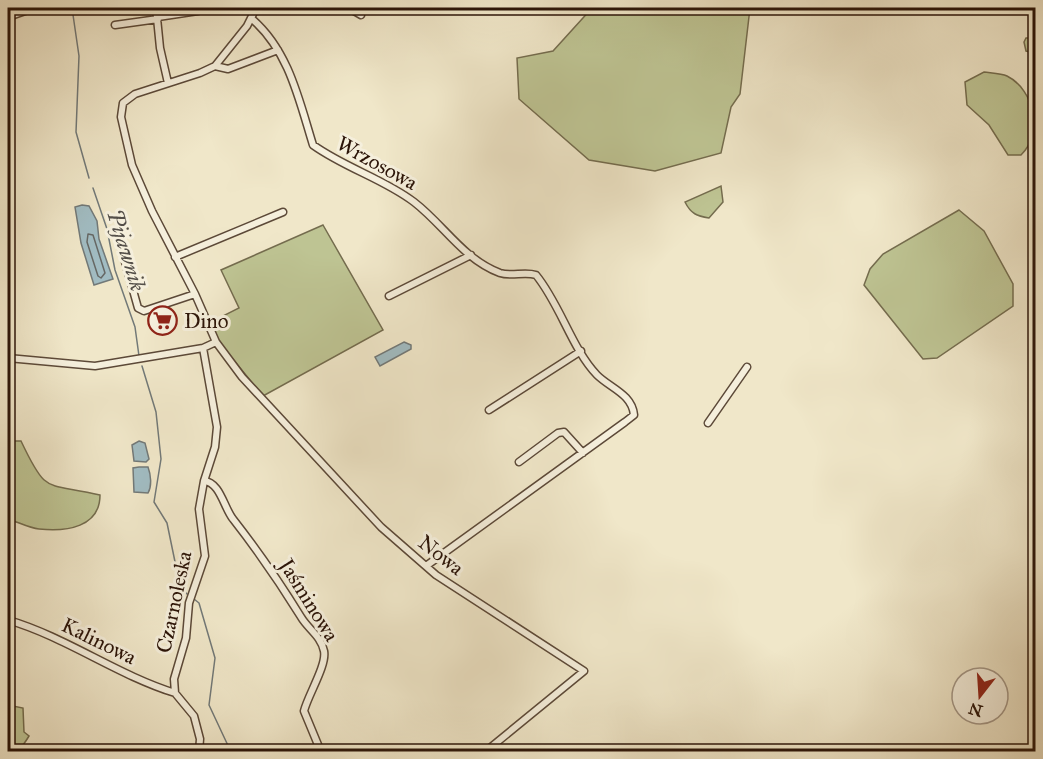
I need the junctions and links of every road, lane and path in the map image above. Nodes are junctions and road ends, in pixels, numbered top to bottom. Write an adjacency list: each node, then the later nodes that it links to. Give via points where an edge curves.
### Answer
1 (34, 8): 7 (street)
2 (156, 8): 8 (street)
3 (256, 8): 9 (street)
4 (349, 8): 6 (street)
5 (198, 11): 8 (street)
6 (362, 15)
7 (8, 17)
8 (158, 18): 10 (street); 13 (street)
9 (252, 19): 11 (street, Wrzosowa, via 268,33); 12 (street)
10 (116, 25)
11 (278, 50): 12 (street, via 228,69); 16 (street, Wrzosowa, via 313,145 415,202)
12 (215, 66): 13 (street)
13 (168, 83): 17 (street, via 128,97 121,117 132,165)
14 (283, 212): 17 (street)
15 (117, 233): 18 (street, via 138,308 144,311)
16 (471, 255): 19 (street); 22 (street, Wrzosowa, via 499,273 536,275)
17 (175, 257): 18 (street)
18 (195, 294): 20 (street)
19 (389, 296)
20 (216, 342): 21 (street); 30 (street, Nowa, via 248,385 381,527)
21 (203, 348): 23 (street, via 95,366); 29 (street, Czarnoleska, via 217,426)
22 (582, 351): 25 (street); 27 (street, Wrzosowa, via 598,376 623,394 634,412)
23 (8, 358)
24 (747, 367): 26 (street)
25 (489, 410)
26 (708, 423)
27 (583, 453): 28 (street, via 564,432); 30 (street, Wrzosowa)
28 (519, 462)
29 (204, 481): 32 (street, Czarnoleska, via 199,509 205,556 189,603); 34 (street, Jaśminowa, via 218,490 232,517 321,644 324,657 304,711)
30 (426, 566): 35 (street, Nowa, via 584,671)
31 (8, 620): 32 (street, Kalinowa)
32 (175, 693): 33 (street, via 194,716)
33 (199, 752)
34 (321, 752)
35 (485, 752)

